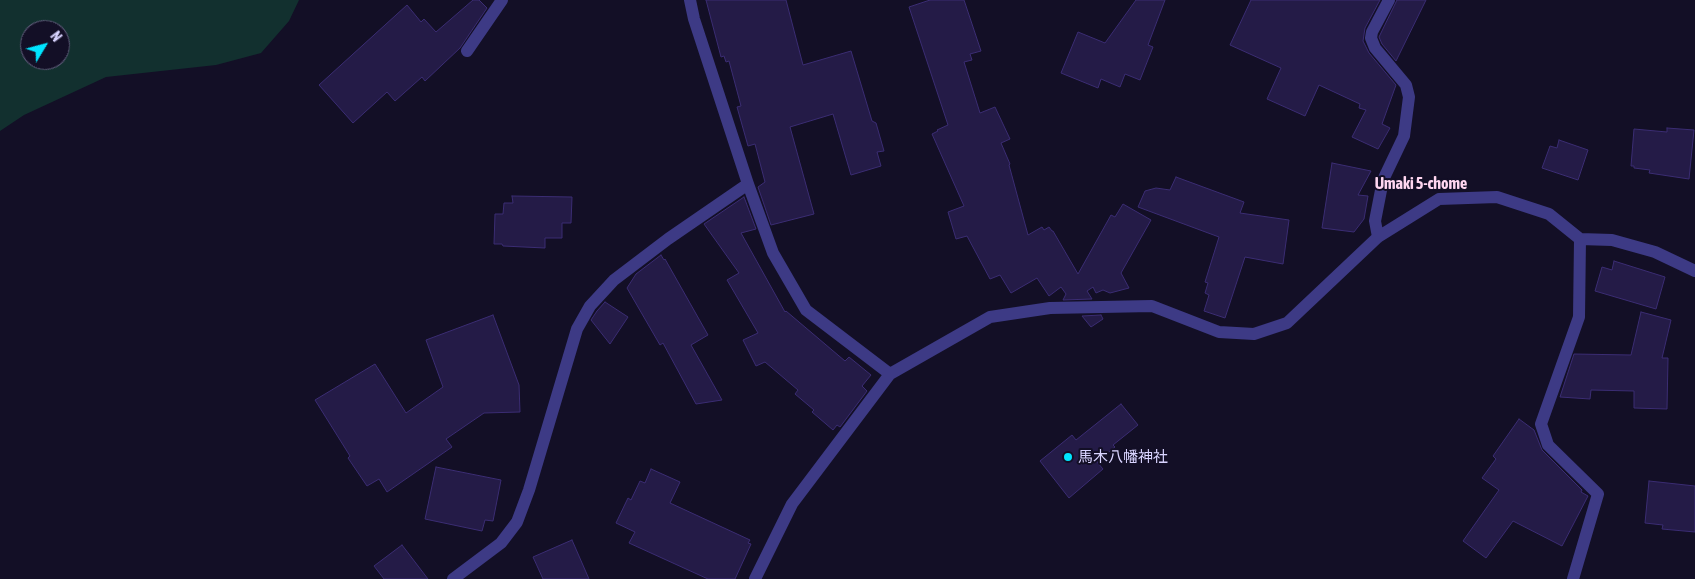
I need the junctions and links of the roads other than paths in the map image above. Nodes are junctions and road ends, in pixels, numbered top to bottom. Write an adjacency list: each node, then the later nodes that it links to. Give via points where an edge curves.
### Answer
1 (502, 0): 4 (street)
2 (690, 0): 5 (street)
3 (1389, 0): 6 (street, via 1371,38 1375,48 1406,85 1409,97 1404,136 1383,180 1374,221)
4 (467, 51)
5 (748, 184): 9 (street, via 773,253 806,310); 10 (street, via 614,280 590,306 577,329 517,522 501,543)
6 (1378, 237): 7 (street, via 1439,199 1497,197 1549,214); 9 (street, via 1287,323 1254,334 1219,332 1152,306 1050,308 990,317)
7 (1580, 238): 8 (street, via 1612,240 1655,252); 12 (street, via 1579,317 1541,424 1548,445 1598,494)
8 (1695, 270)
9 (890, 374): 11 (street, via 792,504)
10 (453, 579)
11 (755, 579)
12 (1573, 579)

